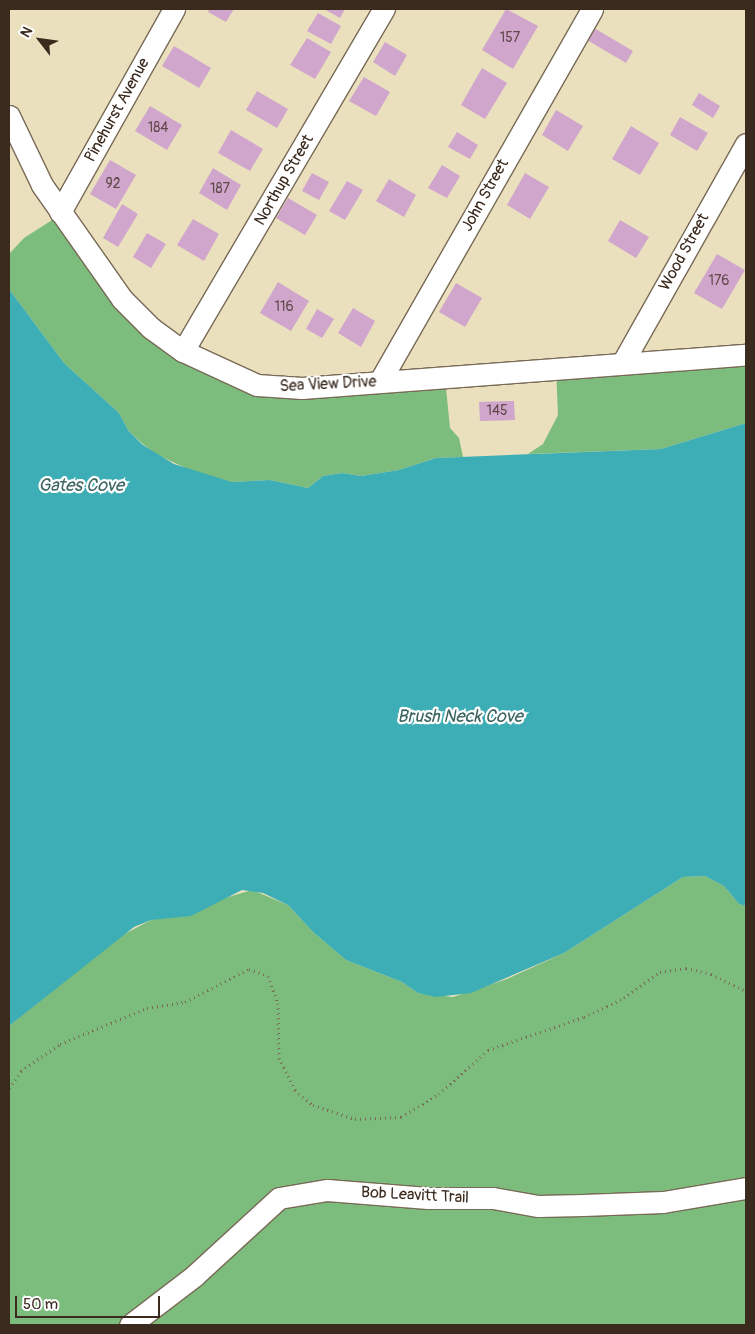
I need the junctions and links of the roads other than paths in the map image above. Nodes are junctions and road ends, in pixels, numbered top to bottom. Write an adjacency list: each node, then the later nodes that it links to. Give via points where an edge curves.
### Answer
1 (174, 9): 6 (street, Pinehurst Avenue)
2 (384, 9): 7 (street, Northup Street)
3 (592, 9): 10 (street, John Street)
4 (9, 116): 6 (street, Sea View Drive, via 42,185)
5 (746, 144): 9 (street, Wood Street)
6 (60, 212): 7 (street, Sea View Drive, via 122,299 151,328)
7 (183, 351): 10 (street, Sea View Drive, via 257,385 302,388)
8 (746, 355): 9 (street, Sea View Drive)
9 (623, 362): 10 (street, Sea View Drive)
10 (380, 382)
11 (746, 1188): 12 (street, Bob Leavitt Trail, via 663,1202 538,1206 494,1198 428,1198 327,1190 279,1198 194,1276)
12 (130, 1325)

